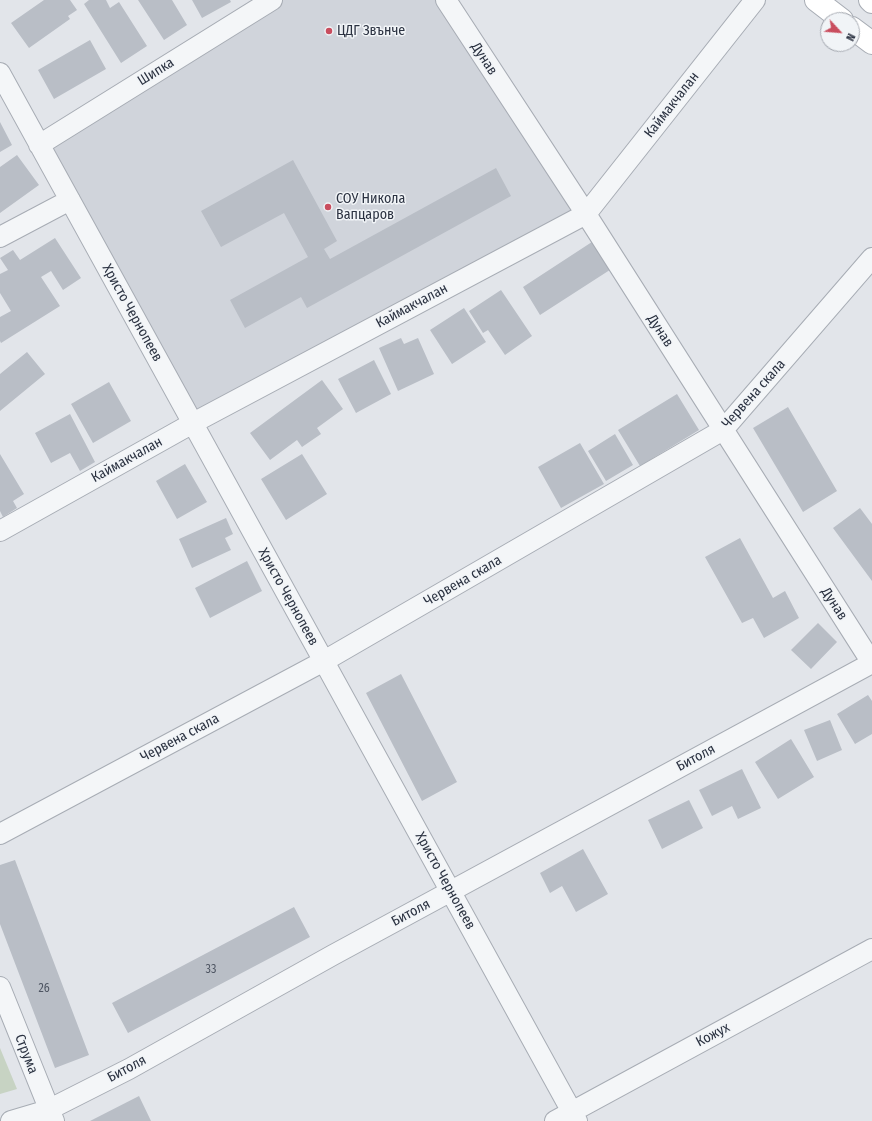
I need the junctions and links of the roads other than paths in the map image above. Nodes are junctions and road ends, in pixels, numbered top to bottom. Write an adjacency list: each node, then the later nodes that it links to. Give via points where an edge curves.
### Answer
1 (272, 0): 9 (street, Шипка)
2 (446, 0): 11 (street, Дунав)
3 (755, 0): 11 (street, Каймакчалан)
4 (816, 0): 5 (main road)
5 (832, 12)
6 (860, 34): 7 (main road)
7 (872, 43)
8 (0, 73): 9 (street, Христо Чернопеев)
9 (40, 145): 10 (street, Христо Чернопеев)
10 (70, 200): 12 (street); 14 (street, Христо Чернопеев)
11 (586, 214): 14 (street, Каймакчалан); 15 (street, Дунав)
12 (0, 237)
13 (872, 258): 15 (street, Червена скала)
14 (193, 423): 16 (street, Каймакчалан); 17 (street, Христо Чернопеев)
15 (723, 430): 17 (street, Червена скала); 18 (street, Дунав)
16 (0, 531)
17 (324, 661): 19 (street, Червена скала); 20 (street, Христо Чернопеев)
18 (872, 663): 20 (street, Битоля)
19 (0, 834)
20 (450, 891): 23 (street, Битоля, via 129,1069); 24 (street, Христо Чернопеев)
21 (872, 949): 24 (street, Кожух)
22 (0, 987): 23 (street, Струма)
23 (51, 1116): 25 (street, Битоля)
24 (574, 1116): 26 (street, Кожух)
25 (11, 1121)
26 (554, 1121)

